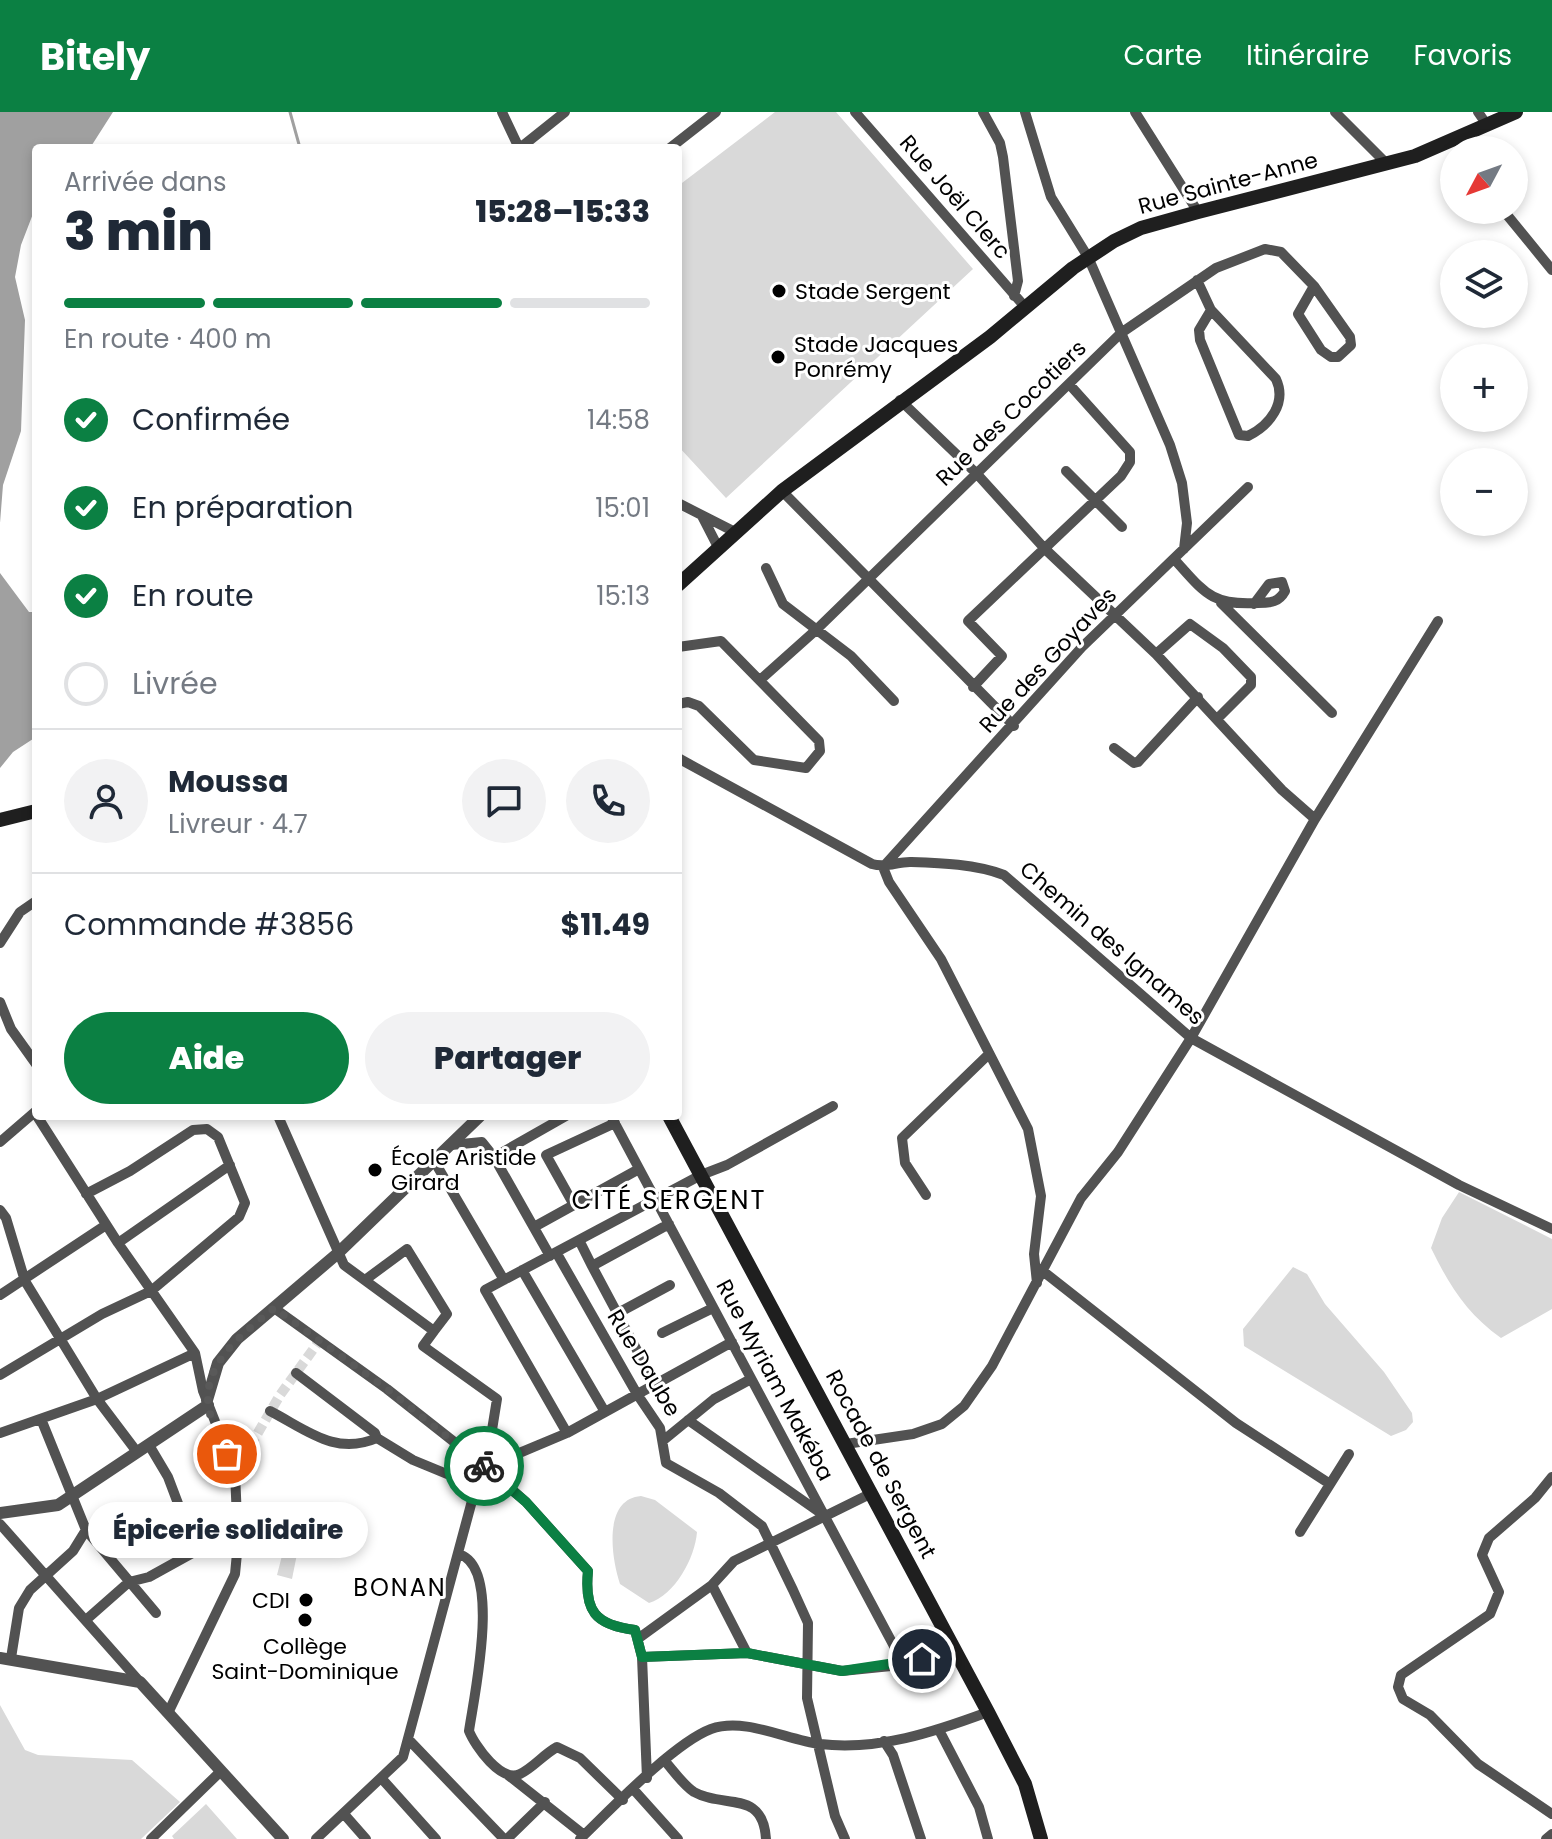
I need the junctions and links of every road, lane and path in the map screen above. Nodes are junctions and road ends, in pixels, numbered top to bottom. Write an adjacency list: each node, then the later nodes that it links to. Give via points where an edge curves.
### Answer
1 (502, 112): 13 (street)
2 (565, 112): 14 (street)
3 (716, 112): 15 (street)
4 (855, 112): 24 (street, Rue Joël Clerc)
5 (983, 112): 24 (street, via 1003,157 1018,281)
6 (1025, 112): 20 (street, via 1051,197)
7 (1135, 112): 18 (street)
8 (1335, 112): 17 (street)
9 (1478, 112): 11 (street)
10 (1516, 112): 11 (main road, Rue Sainte-Anne)
11 (1487, 125): 12 (main road, Rue Sainte-Anne)
12 (1470, 136)
13 (518, 144)
14 (525, 144)
15 (675, 144)
16 (1440, 150): 17 (main road, Rue Sainte-Anne)
17 (1387, 164): 18 (main road, Rue Sainte-Anne)
18 (1198, 212): 20 (main road, Rue Sainte-Anne, via 1141,228)
19 (1514, 224): 21 (street)
20 (1088, 257): 25 (main road, Rue Sainte-Anne); 27 (street)
21 (1552, 270)
22 (1197, 280): 23 (street, Rue des Cocotiers, via 1265,249 1281,252); 26 (street); 27 (street, Rue des Cocotiers)
23 (1314, 286): 23 (street, Rue des Cocotiers, via 1350,337 1351,345 1338,357 1321,350 1298,314)
24 (1014, 296): 25 (street, Rue Joël Clerc)
25 (1026, 308): 29 (main road, Rue Sainte-Anne)
26 (1211, 310): 26 (street, via 1281,389 1274,414 1248,436 1239,435 1200,340 1199,330)
27 (1121, 333): 28 (street, Rue des Cocotiers); 41 (street, via 1182,483)
28 (1069, 384): 31 (street, Rue des Cocotiers); 34 (street, via 1131,456 1127,468)
29 (900, 400): 31 (street); 33 (main road, Rue Sainte-Anne)
30 (1066, 471): 34 (street)
31 (977, 474): 40 (street); 44 (street, Rue des Cocotiers)
32 (1248, 487): 41 (street, Rue des Goyaves)
33 (782, 491): 38 (main road, Rue Sainte-Anne); 44 (street)
34 (1095, 500): 37 (street); 40 (street)
35 (682, 505): 36 (street)
36 (701, 515): 38 (street); 39 (street)
37 (1122, 527)
38 (737, 533): 39 (main road, Rue Sainte-Anne)
39 (719, 549): 45 (main road, Rue Sainte-Anne)
40 (1045, 549): 48 (street); 54 (street, via 968,621 1002,656)
41 (1184, 549): 42 (street, Rue des Goyaves)
42 (1174, 559): 46 (street, via 1203,592); 48 (street, Rue des Goyaves)
43 (766, 568): 50 (street, via 783,604)
44 (869, 577): 50 (street, Rue des Cocotiers); 54 (street)
45 (682, 581)
46 (1221, 603): 47 (street); 58 (street)
47 (1254, 604)
48 (1114, 617): 52 (street); 60 (street, Rue des Goyaves)
49 (1438, 621): 64 (street)
50 (816, 630): 53 (street, Rue des Cocotiers); 56 (street)
51 (682, 646): 53 (street, via 721,641)
52 (1156, 654): 55 (street); 59 (street, via 1190,624 1236,661 1251,677 1251,685)
53 (760, 680): 57 (street, via 819,741 818,756 806,768 754,760 699,706)
54 (973, 687): 60 (street)
55 (1198, 697): 59 (street); 61 (street, via 1138,762)
56 (894, 701)
57 (682, 703)
58 (1332, 713)
59 (1218, 718): 64 (street)
60 (1014, 726): 66 (street, Rue des Goyaves)
61 (1114, 748)
62 (682, 760): 66 (street)
63 (32, 812): 65 (main road)
64 (1315, 819): 70 (street)
65 (0, 820)
66 (883, 867): 70 (street, Chemin des Ignames, via 906,862 1004,875); 71 (street, via 941,959)
67 (32, 904): 68 (street, via 20,912)
68 (0, 943)
69 (0, 1002): 72 (street)
70 (1191, 1038): 97 (street, Chemin des Ignames, via 1420,1164); 104 (street, via 1118,1152 1081,1198)
71 (989, 1054): 90 (street, via 902,1138 905,1163); 108 (street, via 1033,1148 1041,1196 1034,1254)
72 (32, 1058)
73 (833, 1106): 88 (street)
74 (32, 1117): 81 (street)
75 (40, 1120): 89 (street)
76 (280, 1120): 100 (street)
77 (474, 1120): 82 (street); 83 (street)
78 (559, 1120): 84 (street)
79 (613, 1120): 87 (street, Rue Myriam Makéba); 92 (street, via 546,1155)
80 (671, 1120): 88 (main road, Rocade de Sergent)
81 (0, 1142)
82 (482, 1142): 83 (street); 84 (street)
83 (445, 1146): 85 (street)
84 (494, 1157): 96 (street, Rue Daube)
85 (433, 1159): 100 (street); 106 (street)
86 (230, 1165): 89 (street, via 218,1137 207,1129 193,1130); 99 (street); 110 (street, via 245,1203 239,1217)
87 (639, 1169): 91 (street, Rue Myriam Makéba); 92 (street)
88 (701, 1175): 91 (street); 136 (main road, Rocade de Sergent)
89 (86, 1194): 95 (street)
90 (926, 1195)
91 (656, 1200): 94 (street, Rue Myriam Makéba); 98 (street)
92 (574, 1205): 96 (street)
93 (0, 1210): 107 (street)
94 (669, 1224): 102 (street); 113 (street, Rue Myriam Makéba)
95 (106, 1225): 99 (street); 107 (street)
96 (534, 1227): 101 (street, Rue Daube)
97 (1552, 1229)
98 (579, 1240): 101 (street); 102 (street)
99 (118, 1243): 110 (street)
100 (337, 1254): 105 (street); 112 (street)
101 (553, 1254): 103 (street); 125 (street, Rue Daube)
102 (592, 1266): 114 (street)
103 (522, 1270): 106 (street); 129 (street)
104 (1044, 1272): 108 (street); 141 (street, via 1236,1423)
105 (365, 1280): 115 (street); 115 (street, via 407,1249 447,1314)
106 (504, 1280): 133 (street, via 485,1290)
107 (25, 1281): 111 (street); 117 (street)
108 (1037, 1283): 136 (street, via 964,1406 942,1424 913,1434)
109 (670, 1285): 114 (street)
110 (151, 1291): 117 (street); 119 (street)
111 (0, 1295)
112 (274, 1308): 120 (street); 139 (street)
113 (713, 1308): 116 (street); 118 (street, Rue Myriam Makéba)
114 (618, 1313): 124 (street)
115 (434, 1331): 139 (street, via 423,1346 497,1399)
116 (662, 1333)
117 (63, 1340): 122 (street); 126 (street)
118 (732, 1342): 123 (street, Rue Myriam Makéba); 124 (street)
119 (196, 1356): 120 (street); 126 (street); 127 (street)
120 (218, 1363): 127 (street)
121 (296, 1373): 134 (street)
122 (0, 1375)
123 (751, 1379): 131 (street); 146 (street, Rue Myriam Makéba)
124 (655, 1384): 125 (street)
125 (637, 1394): 129 (street); 135 (street, Rue Daube)
126 (97, 1399): 130 (street); 137 (street)
127 (208, 1403): 137 (street); 151 (street, via 235,1472)
128 (270, 1411): 134 (street, via 332,1443 354,1447)
129 (605, 1412): 133 (street)
130 (41, 1419): 132 (street); 144 (street)
131 (688, 1420): 135 (street); 146 (street)
132 (0, 1433)
133 (567, 1433): 139 (street)
134 (377, 1438): 142 (street, via 413,1460)
135 (665, 1439): 152 (street, Rue Daube, via 666,1463 751,1517 762,1526)
136 (846, 1444): 143 (main road, Rocade de Sergent)
137 (143, 1448): 144 (street); 153 (street, via 168,1477)
138 (1349, 1454): 141 (street)
139 (486, 1467): 142 (street); 160 (street, via 526,1502 588,1571 590,1607 603,1623 635,1630)
140 (1552, 1477): 183 (street, via 1489,1538 1482,1555 1499,1592 1490,1614 1401,1675 1398,1687 1403,1699 1430,1715 1478,1764)
141 (1330, 1484): 149 (street)
142 (476, 1486): 154 (street)
143 (872, 1493): 146 (street); 161 (main road, Rocade de Sergent)
144 (75, 1494): 145 (street, via 44,1509); 148 (street)
145 (0, 1513)
146 (824, 1515): 152 (street); 165 (street, Rue Myriam Makéba)
147 (0, 1524): 155 (street)
148 (86, 1530): 150 (street, via 110,1518); 155 (street, via 73,1551); 156 (street)
149 (1300, 1532)
150 (138, 1542)
151 (238, 1543): 153 (street); 168 (street, via 226,1597)
152 (768, 1545): 157 (street, via 734,1561); 166 (street, via 808,1623)
153 (196, 1551): 156 (street)
154 (458, 1554): 171 (street); 176 (street, via 478,1569 484,1604 469,1731 475,1746)
155 (46, 1574): 159 (street); 164 (street, via 19,1608)
156 (129, 1582): 158 (street); 159 (street)
157 (712, 1585): 160 (street); 162 (street)
158 (156, 1613)
159 (87, 1619): 167 (street)
160 (639, 1638): 163 (street)
161 (955, 1650): 165 (street); 169 (main road, Rocade de Sergent)
162 (747, 1653): 163 (street); 166 (street)
163 (642, 1657): 177 (street)
164 (6, 1658): 167 (street)
165 (903, 1663): 166 (street, via 842,1671)
166 (807, 1666): 173 (street, via 807,1698)
167 (145, 1687): 168 (street)
168 (169, 1707): 175 (street)
169 (988, 1712): 170 (street); 197 (main road, Rocade de Sergent, via 1025,1784)
170 (939, 1730): 172 (street); 196 (street, via 979,1807)
171 (409, 1740): 178 (street, via 401,1761); 192 (street)
172 (884, 1741): 173 (street); 195 (street)
173 (819, 1744): 174 (street, via 748,1727 714,1728); 194 (street)
174 (664, 1760): 177 (street); 193 (street, via 693,1792 756,1810)
175 (221, 1771): 187 (street); 188 (street)
176 (508, 1775): 180 (street, via 519,1775 557,1747 580,1758); 181 (street)
177 (647, 1778): 179 (street)
178 (382, 1779): 182 (street); 191 (street)
179 (634, 1790): 180 (street); 186 (street)
180 (623, 1800): 185 (street)
181 (545, 1802): 185 (street); 192 (street)
182 (344, 1814): 189 (street); 190 (street)
183 (1552, 1814)
184 (1552, 1834): 198 (street)
185 (582, 1837)
186 (674, 1838)
187 (151, 1839)
188 (283, 1839)
189 (316, 1839)
190 (366, 1839)
191 (436, 1839)
192 (505, 1839)
193 (766, 1839)
194 (845, 1839)
195 (921, 1839)
196 (988, 1839)
197 (1041, 1839)
198 (1546, 1839)

